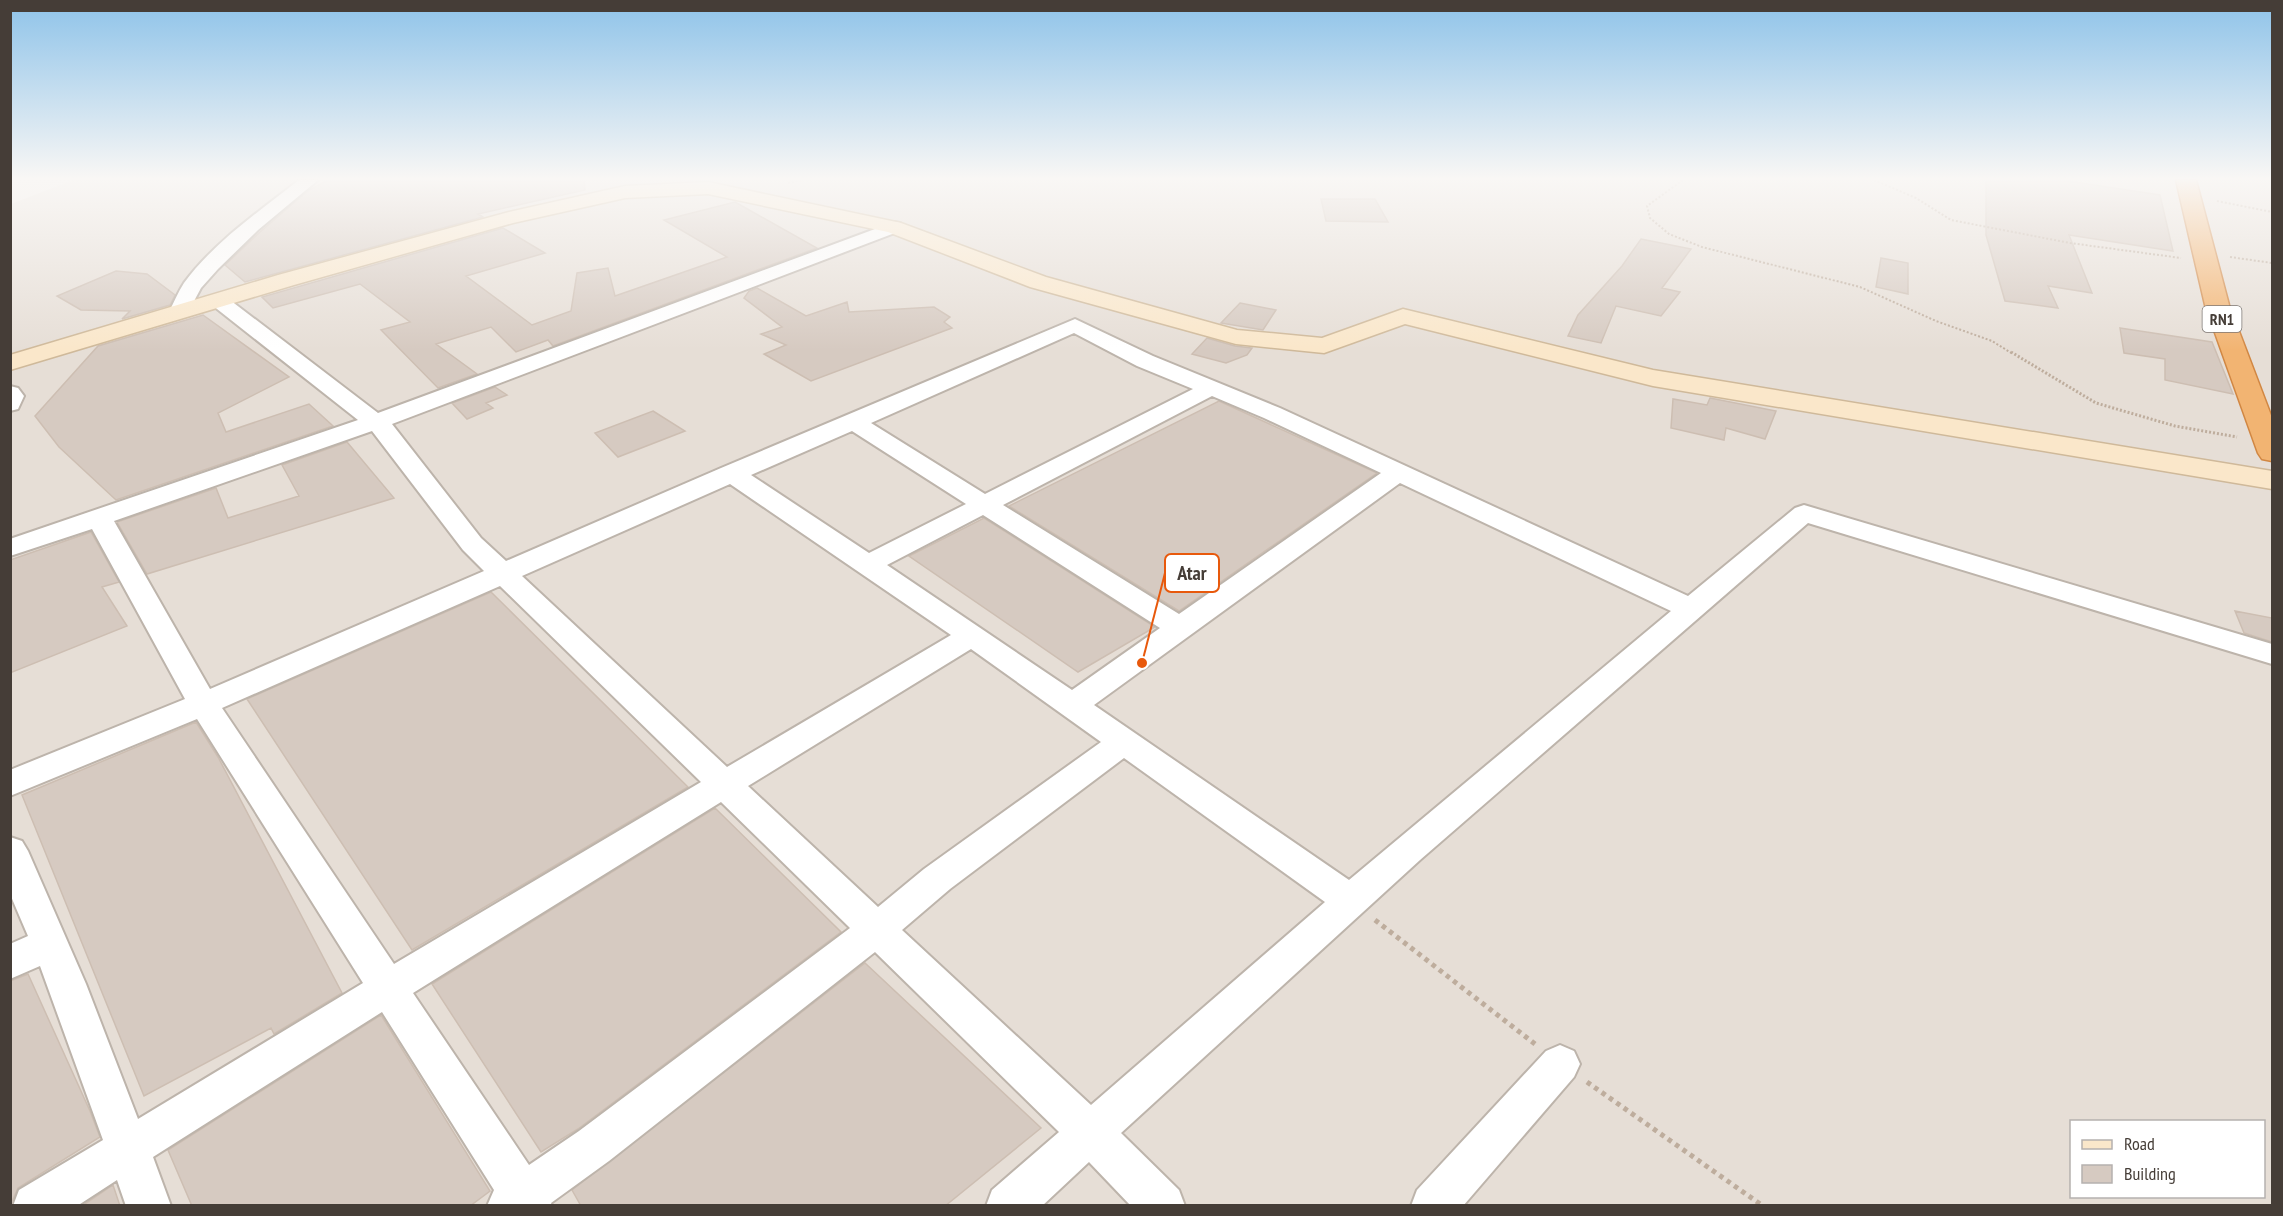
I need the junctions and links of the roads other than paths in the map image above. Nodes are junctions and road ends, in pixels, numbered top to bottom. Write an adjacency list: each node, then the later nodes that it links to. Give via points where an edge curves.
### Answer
1 (241, 237): 7 (street, via 192,286)
2 (443, 237): 6 (street)
3 (868, 237): 13 (street)
4 (920, 237): 17 (street, via 1038,282 1236,337 1324,346 1403,316 1653,378)
5 (2199, 237): 14 (highway, RN1, via 2217,305)
6 (219, 301): 7 (street); 13 (street)
7 (180, 312): 8 (street)
8 (10, 363)
9 (1211, 388): 12 (street, via 1145,361 1075,325); 15 (street); 18 (street)
10 (10, 393): 11 (street, via 14,396)
11 (10, 404)
12 (852, 421): 16 (street); 18 (street)
13 (376, 422): 19 (street); 22 (street, via 472,544)
14 (2270, 447)
15 (1399, 472): 23 (street); 24 (street)
16 (730, 473): 21 (street); 22 (street)
17 (2272, 480)
18 (984, 504): 21 (street); 24 (street)
19 (99, 518): 20 (street); 27 (street)
20 (10, 548)
21 (867, 565): 25 (street)
22 (504, 574): 27 (street); 31 (street)
23 (1691, 609): 26 (street, via 1804,513); 33 (street)
24 (1180, 628): 28 (street)
25 (972, 635): 28 (street); 31 (street)
26 (2272, 654)
27 (203, 704): 30 (street); 37 (street)
28 (1072, 705): 29 (street)
29 (1124, 742): 33 (street); 34 (street, via 937,879)
30 (10, 784)
31 (724, 785): 34 (street); 37 (street)
32 (10, 851): 35 (street)
33 (1351, 901): 39 (street)
34 (876, 930): 39 (street); 41 (street)
35 (49, 943): 36 (street); 40 (street)
36 (10, 963)
37 (388, 988): 40 (street); 41 (street)
38 (1560, 1064): 46 (street)
39 (1090, 1133): 44 (street); 45 (street)
40 (128, 1149): 42 (street); 43 (street)
41 (521, 1202)
42 (35, 1206)
43 (149, 1206)
44 (1008, 1206)
45 (1163, 1206)
46 (1433, 1206)

